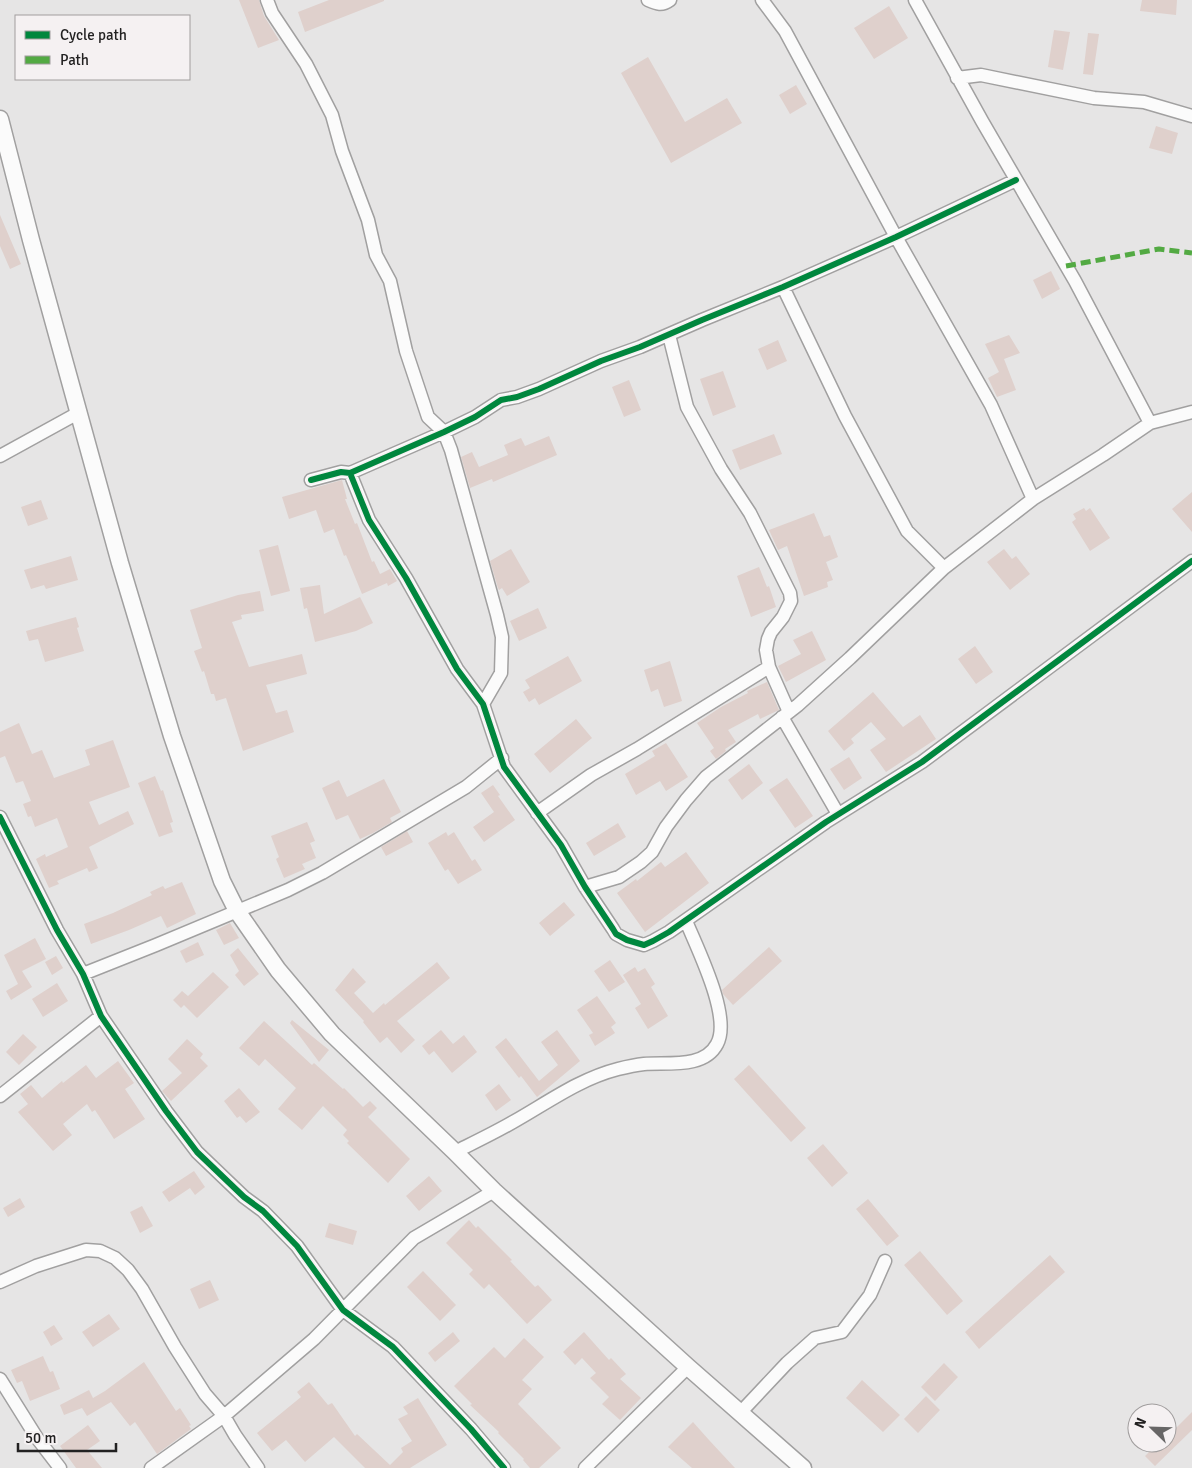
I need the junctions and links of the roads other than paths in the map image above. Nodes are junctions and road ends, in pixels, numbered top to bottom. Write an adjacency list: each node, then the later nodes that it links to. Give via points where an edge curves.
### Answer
1 (267, 0): 16 (street, via 306,64 332,116 368,220 376,254 390,281 406,351 428,416)
2 (648, 0): 3 (street, via 664,4)
3 (670, 0)
4 (762, 0): 10 (street, via 785,31)
5 (915, 0): 6 (street)
6 (957, 78): 7 (street, via 981,75 1094,98 1144,102); 9 (street)
7 (1192, 116)
8 (0, 119): 13 (main road)
9 (1016, 180): 10 (street); 15 (street, via 1074,280)
10 (896, 237): 11 (street); 20 (street, via 991,405)
11 (783, 287): 12 (street); 22 (street, via 845,416 908,531)
12 (669, 334): 16 (street, via 539,389 501,400); 23 (street, via 687,407 750,513 790,593 791,601 768,639)
13 (80, 412): 17 (street); 31 (main road, via 120,563 172,736 222,881)
14 (1192, 412): 15 (street)
15 (1150, 423): 20 (street)
16 (444, 432): 18 (street); 24 (street, via 502,637 501,673)
17 (0, 456)
18 (350, 474): 19 (street, via 341,472); 24 (street, via 369,520 457,669)
19 (311, 480)
20 (1033, 498): 22 (street)
21 (1192, 562): 28 (street, via 922,762)
22 (944, 568): 25 (street)
23 (769, 667): 25 (street); 27 (street, via 591,776)
24 (483, 704): 26 (street)
25 (785, 715): 28 (street); 30 (street, via 706,777 666,827 652,852 641,862 619,877)
26 (502, 758): 27 (street, via 504,767); 31 (street, via 466,787 322,873)
27 (537, 813): 30 (street, via 561,845)
28 (838, 814): 32 (street)
29 (0, 817): 33 (street, via 57,930)
30 (585, 887): 32 (street, via 616,934 632,942 653,942)
31 (236, 911): 33 (street); 36 (main road, via 278,970 332,1034)
32 (686, 921): 36 (street, via 712,984 722,1024 713,1050 694,1061 642,1064 579,1083)
33 (84, 974): 34 (street)
34 (101, 1016): 35 (street); 40 (street, via 197,1152 297,1246)
35 (0, 1096)
36 (455, 1152): 37 (main road)
37 (494, 1191): 40 (street, via 414,1238); 41 (main road)
38 (885, 1260): 43 (street, via 870,1295 842,1332 815,1338)
39 (0, 1282): 44 (street, via 86,1250 115,1258 142,1289 205,1394)
40 (343, 1310): 44 (street); 48 (street, via 393,1347)
41 (688, 1368): 43 (main road); 49 (street)
42 (0, 1379): 45 (street)
43 (740, 1413): 50 (main road)
44 (224, 1416): 46 (street); 47 (street)
45 (60, 1468)
46 (151, 1468)
47 (258, 1468)
48 (504, 1468)
49 (585, 1468)
50 (803, 1468)

